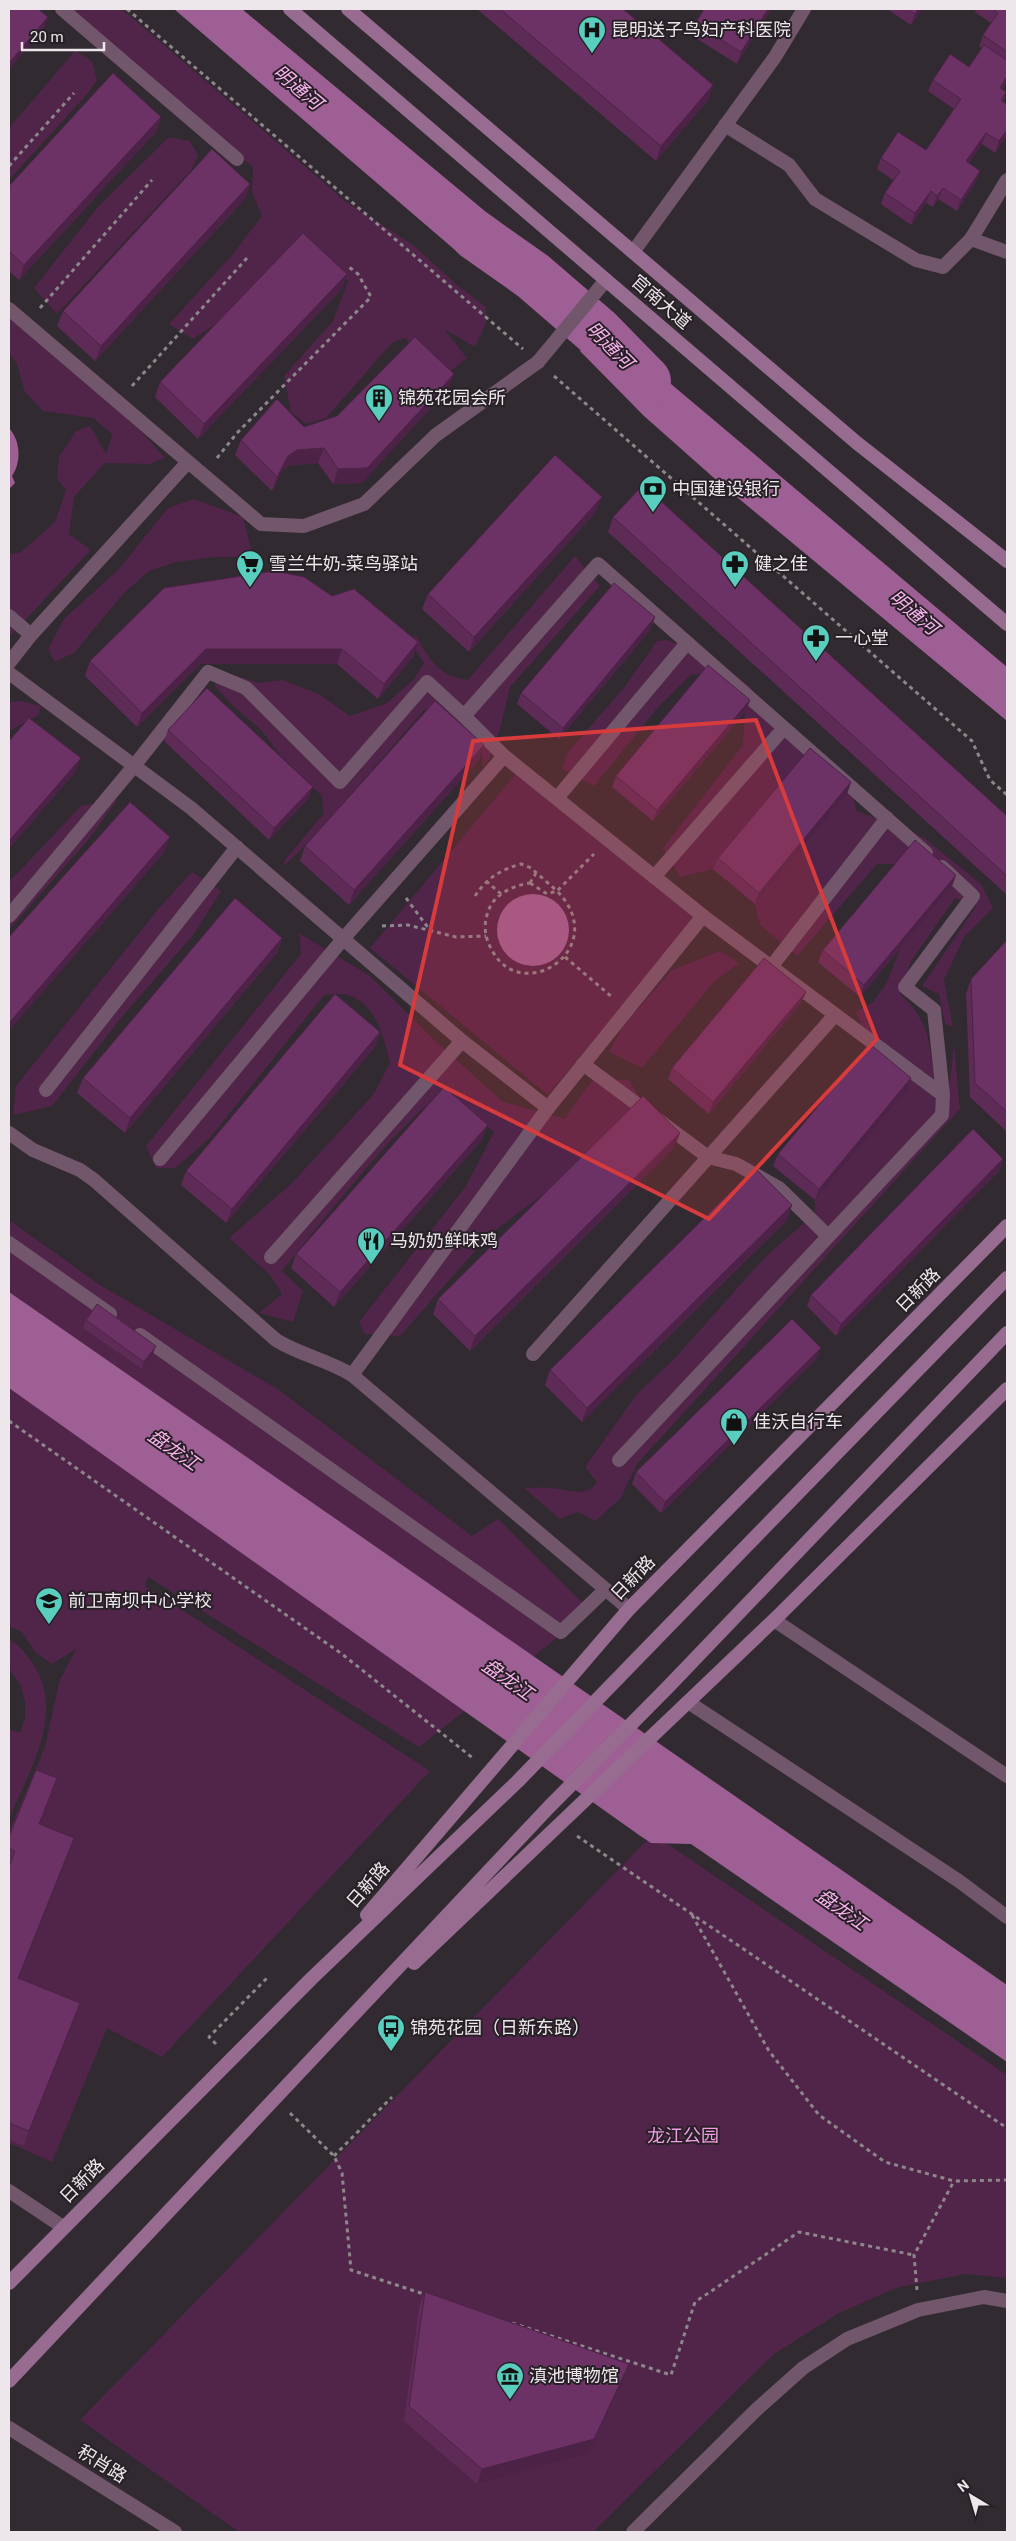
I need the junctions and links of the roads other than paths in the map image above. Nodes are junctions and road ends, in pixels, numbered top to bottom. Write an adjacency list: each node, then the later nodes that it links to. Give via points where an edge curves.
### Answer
1 (62, 9): 6 (street)
2 (290, 9): 11 (main road, 官南大道)
3 (348, 9): 9 (main road, 官南大道)
4 (804, 9): 5 (street, via 775,57)
5 (725, 126): 8 (street, via 789,165 815,199 916,260 943,268); 9 (street)
6 (237, 159)
7 (1007, 180): 8 (street)
8 (971, 238): 10 (street)
9 (633, 252): 14 (main road, 官南大道, via 857,443)
10 (1007, 252)
11 (606, 280): 13 (street, via 538,362 436,435 364,504 304,526 261,524); 16 (main road, 官南大道)
12 (9, 309): 13 (street)
13 (188, 462): 17 (street)
14 (1007, 561)
15 (9, 616): 17 (street)
16 (1007, 624)
17 (31, 635): 19 (street)
18 (688, 643): 21 (street, via 598,564); 22 (street); 25 (street)
19 (9, 663)
20 (9, 673): 24 (street)
21 (464, 716): 23 (street); 24 (street, via 427,682 340,782 246,688 208,672)
22 (784, 728): 26 (street); 28 (street)
23 (504, 756): 25 (street); 31 (street)
24 (134, 766): 27 (street, via 191,808); 29 (street)
25 (557, 798): 28 (street)
26 (887, 818): 32 (street); 37 (street, via 973,896 904,987 934,1010)
27 (236, 847): 31 (street); 36 (street)
28 (654, 877): 30 (street)
29 (9, 916)
30 (703, 916): 32 (street); 35 (street)
31 (343, 939): 34 (street); 41 (street)
32 (771, 967): 33 (street)
33 (835, 1015): 37 (street); 40 (street)
34 (462, 1041): 38 (street); 45 (street)
35 (583, 1064): 38 (street); 40 (street)
36 (46, 1090)
37 (943, 1095): 43 (street, via 942,1115)
38 (548, 1108): 49 (street)
39 (9, 1133): 49 (street, via 33,1150 80,1170 94,1180 276,1340)
40 (708, 1157): 43 (street, via 736,1164 779,1188); 48 (street)
41 (160, 1159)
42 (1007, 1226): 53 (main road, 日新路)
43 (828, 1236): 51 (street)
44 (9, 1243): 52 (street, via 561,1632)
45 (271, 1257)
46 (1007, 1278): 58 (main road, 日新路, via 518,1781)
47 (1007, 1333): 59 (main road, via 549,1807)
48 (534, 1354)
49 (352, 1375): 52 (street)
50 (1007, 1389): 54 (main road)
51 (619, 1460)
52 (605, 1590): 53 (street)
53 (629, 1609): 58 (main road, 日新路)
54 (774, 1620): 55 (main road); 56 (street)
55 (688, 1702): 57 (street); 59 (main road)
56 (1007, 1776)
57 (1007, 1917)
58 (311, 1979): 61 (main road, 日新路)
59 (298, 2074): 64 (main road)
60 (9, 2191): 61 (street)
61 (63, 2227): 62 (main road, 日新路)
62 (9, 2283)
63 (1007, 2301): 67 (street, via 984,2297 918,2310 847,2339 803,2368 756,2410)
64 (9, 2381)
65 (9, 2428): 66 (street, 积肖路)
66 (175, 2532)
67 (633, 2532)

